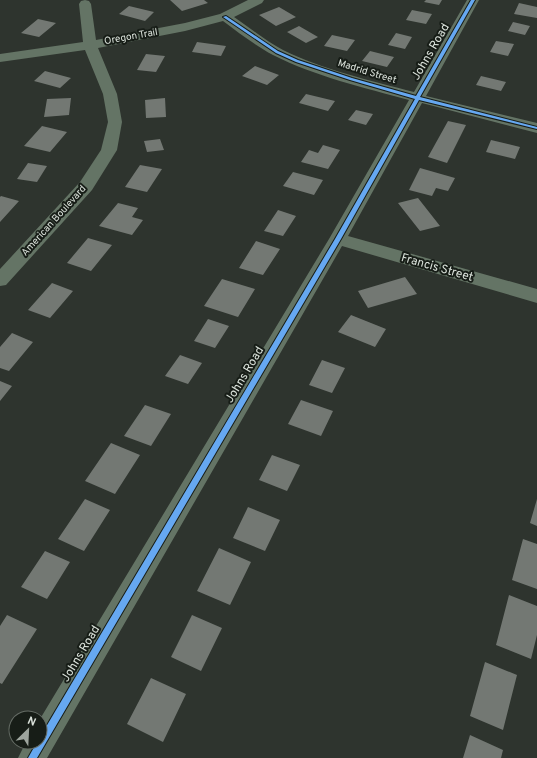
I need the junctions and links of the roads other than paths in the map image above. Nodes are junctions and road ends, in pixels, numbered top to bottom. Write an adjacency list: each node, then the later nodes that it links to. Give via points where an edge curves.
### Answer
1 (258, 0): 4 (street, Oregon Trail)
2 (474, 0): 7 (street, Johns Road)
3 (85, 4): 5 (street, American Boulevard)
4 (225, 17): 5 (street, Oregon Trail); 7 (street, Madrid Street, via 277,52 297,61)
5 (90, 45): 6 (street, Oregon Trail); 10 (street, American Boulevard, via 110,94 115,122 109,150 86,186)
6 (0, 58)
7 (418, 98): 8 (street, Madrid Street); 9 (street, Johns Road)
8 (537, 128)
9 (338, 239): 11 (street, Francis Street); 12 (street, Johns Road)
10 (0, 280)
11 (537, 296)
12 (32, 758)

